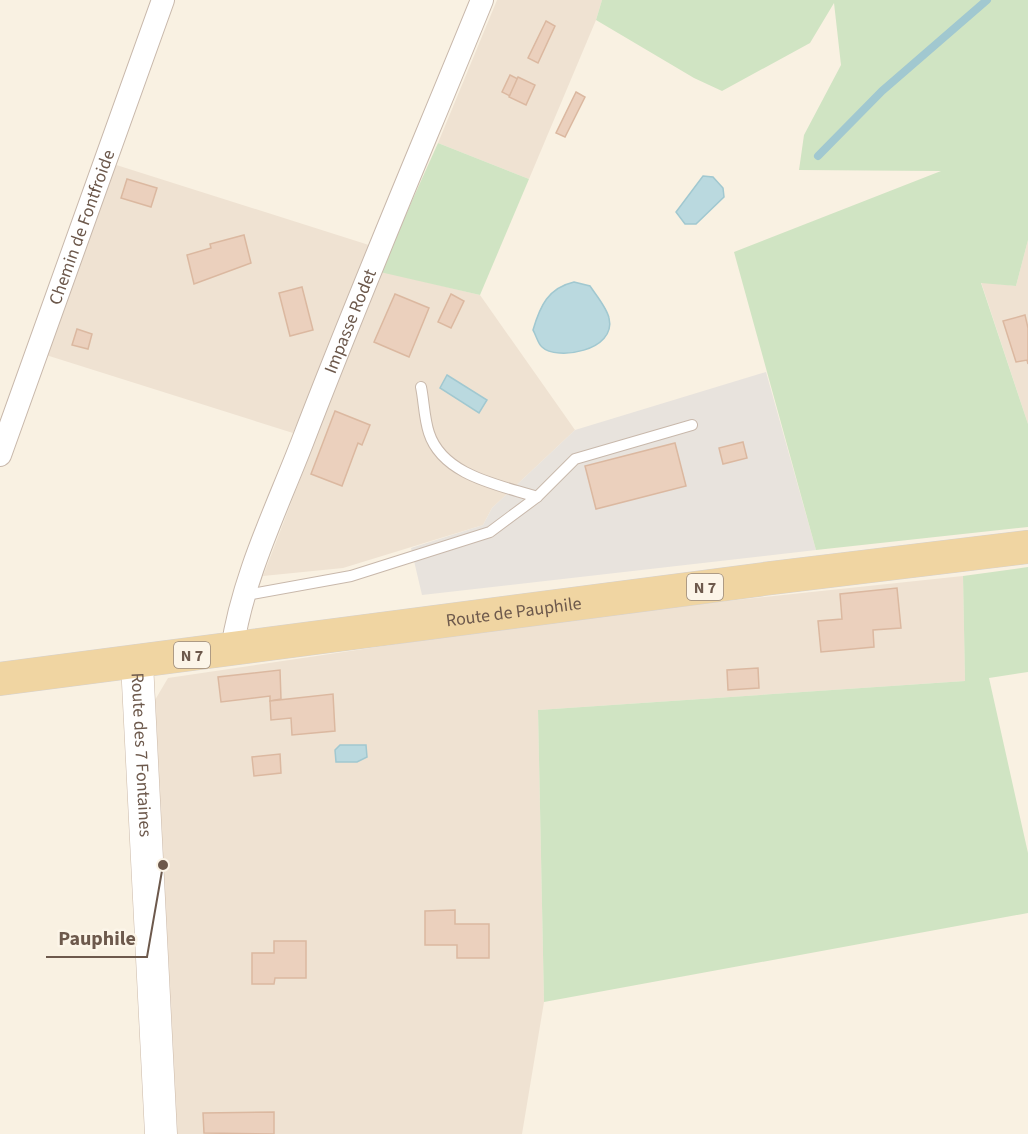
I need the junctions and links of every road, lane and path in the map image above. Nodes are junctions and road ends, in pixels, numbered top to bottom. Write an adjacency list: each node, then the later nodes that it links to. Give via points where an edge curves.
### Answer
1 (163, 0): 5 (street, Chemin de Fontfroide)
2 (482, 0): 8 (street, Impasse Rodet, via 319,397)
3 (421, 387): 6 (lane, via 429,432 436,449 447,460 475,477)
4 (692, 425): 6 (lane, via 575,459)
5 (0, 455)
6 (537, 497): 8 (lane, via 490,532 437,550 351,576)
7 (1028, 547): 9 (main road, Route de Pauphile / N 7)
8 (246, 595): 9 (street, Impasse Rodet)
9 (232, 650): 10 (main road, Route de Pauphile / N 7)
10 (137, 663): 11 (main road, Route de Pauphile / N 7); 12 (street, Route des 7 Fontaines)
11 (0, 679)
12 (161, 1134)

